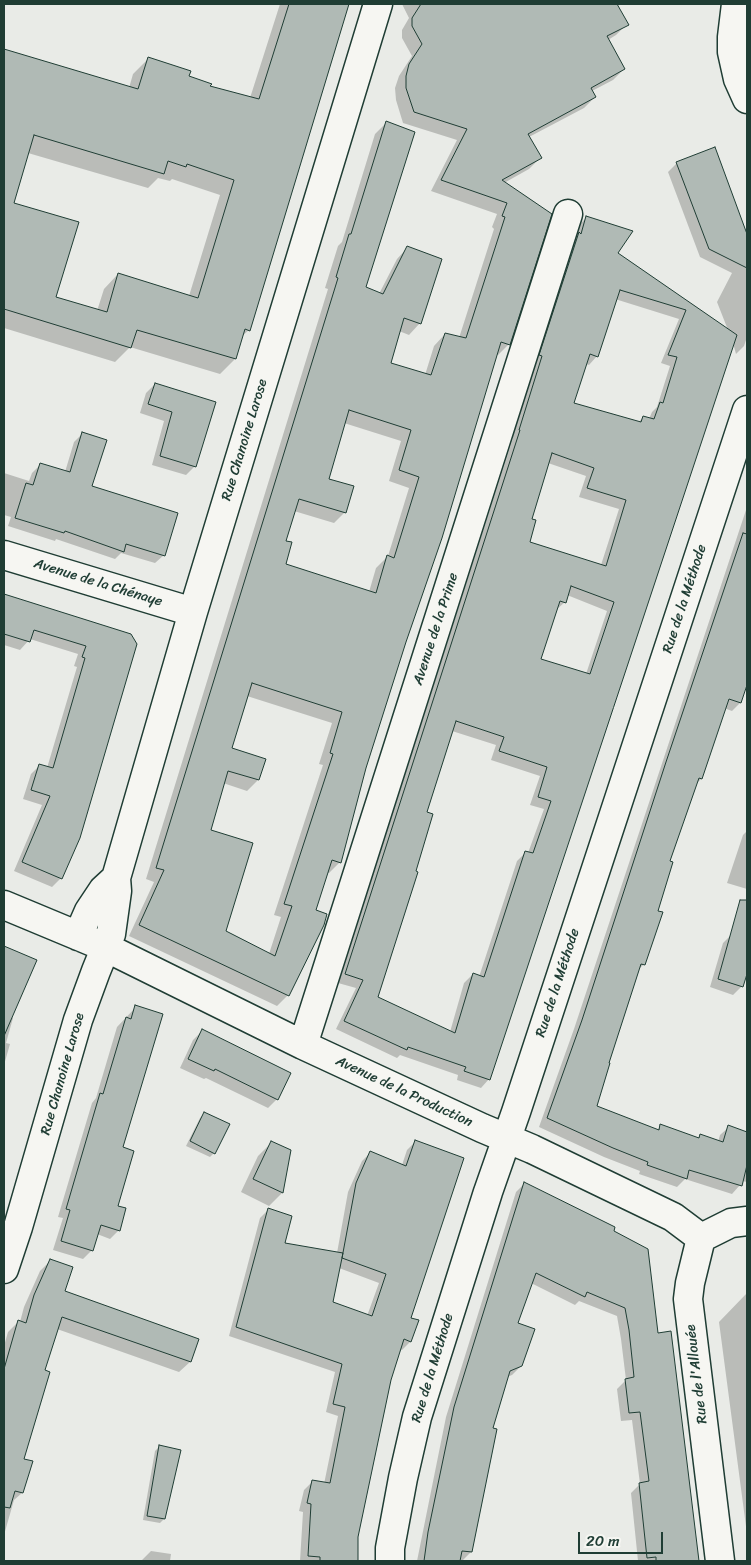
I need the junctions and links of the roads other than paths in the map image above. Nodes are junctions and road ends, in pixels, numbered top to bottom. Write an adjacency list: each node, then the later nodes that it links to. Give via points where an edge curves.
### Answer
1 (378, 4): 7 (street, Rue Chanoine Larose)
2 (736, 4): 3 (street, via 732,52)
3 (747, 100)
4 (568, 214): 12 (street, Avenue de la Prime)
5 (747, 410): 13 (street, Rue de la Méthode)
6 (4, 555): 7 (street, Avenue de la Chénaye)
7 (192, 612): 8 (street, Rue Chanoine Larose)
8 (116, 878): 10 (street, Rue Chanoine Larose, via 89,911); 11 (street, Rue Chanoine Larose, via 111,934)
9 (4, 905): 10 (street, Avenue de la Production)
10 (78, 936): 11 (street, Avenue de la Production)
11 (105, 947): 12 (street, Avenue de la Production); 16 (street, Rue Chanoine Larose, via 78,1020)
12 (303, 1045): 13 (street, Avenue de la Production)
13 (506, 1139): 15 (street, Avenue de la Production, via 673,1217); 17 (street, Rue de la Méthode, via 417,1417 403,1478)
14 (747, 1220): 15 (street, via 732,1223)
15 (701, 1238): 18 (street, Rue de l'Allouée, via 688,1299)
16 (4, 1269)
17 (390, 1561)
18 (720, 1561)

